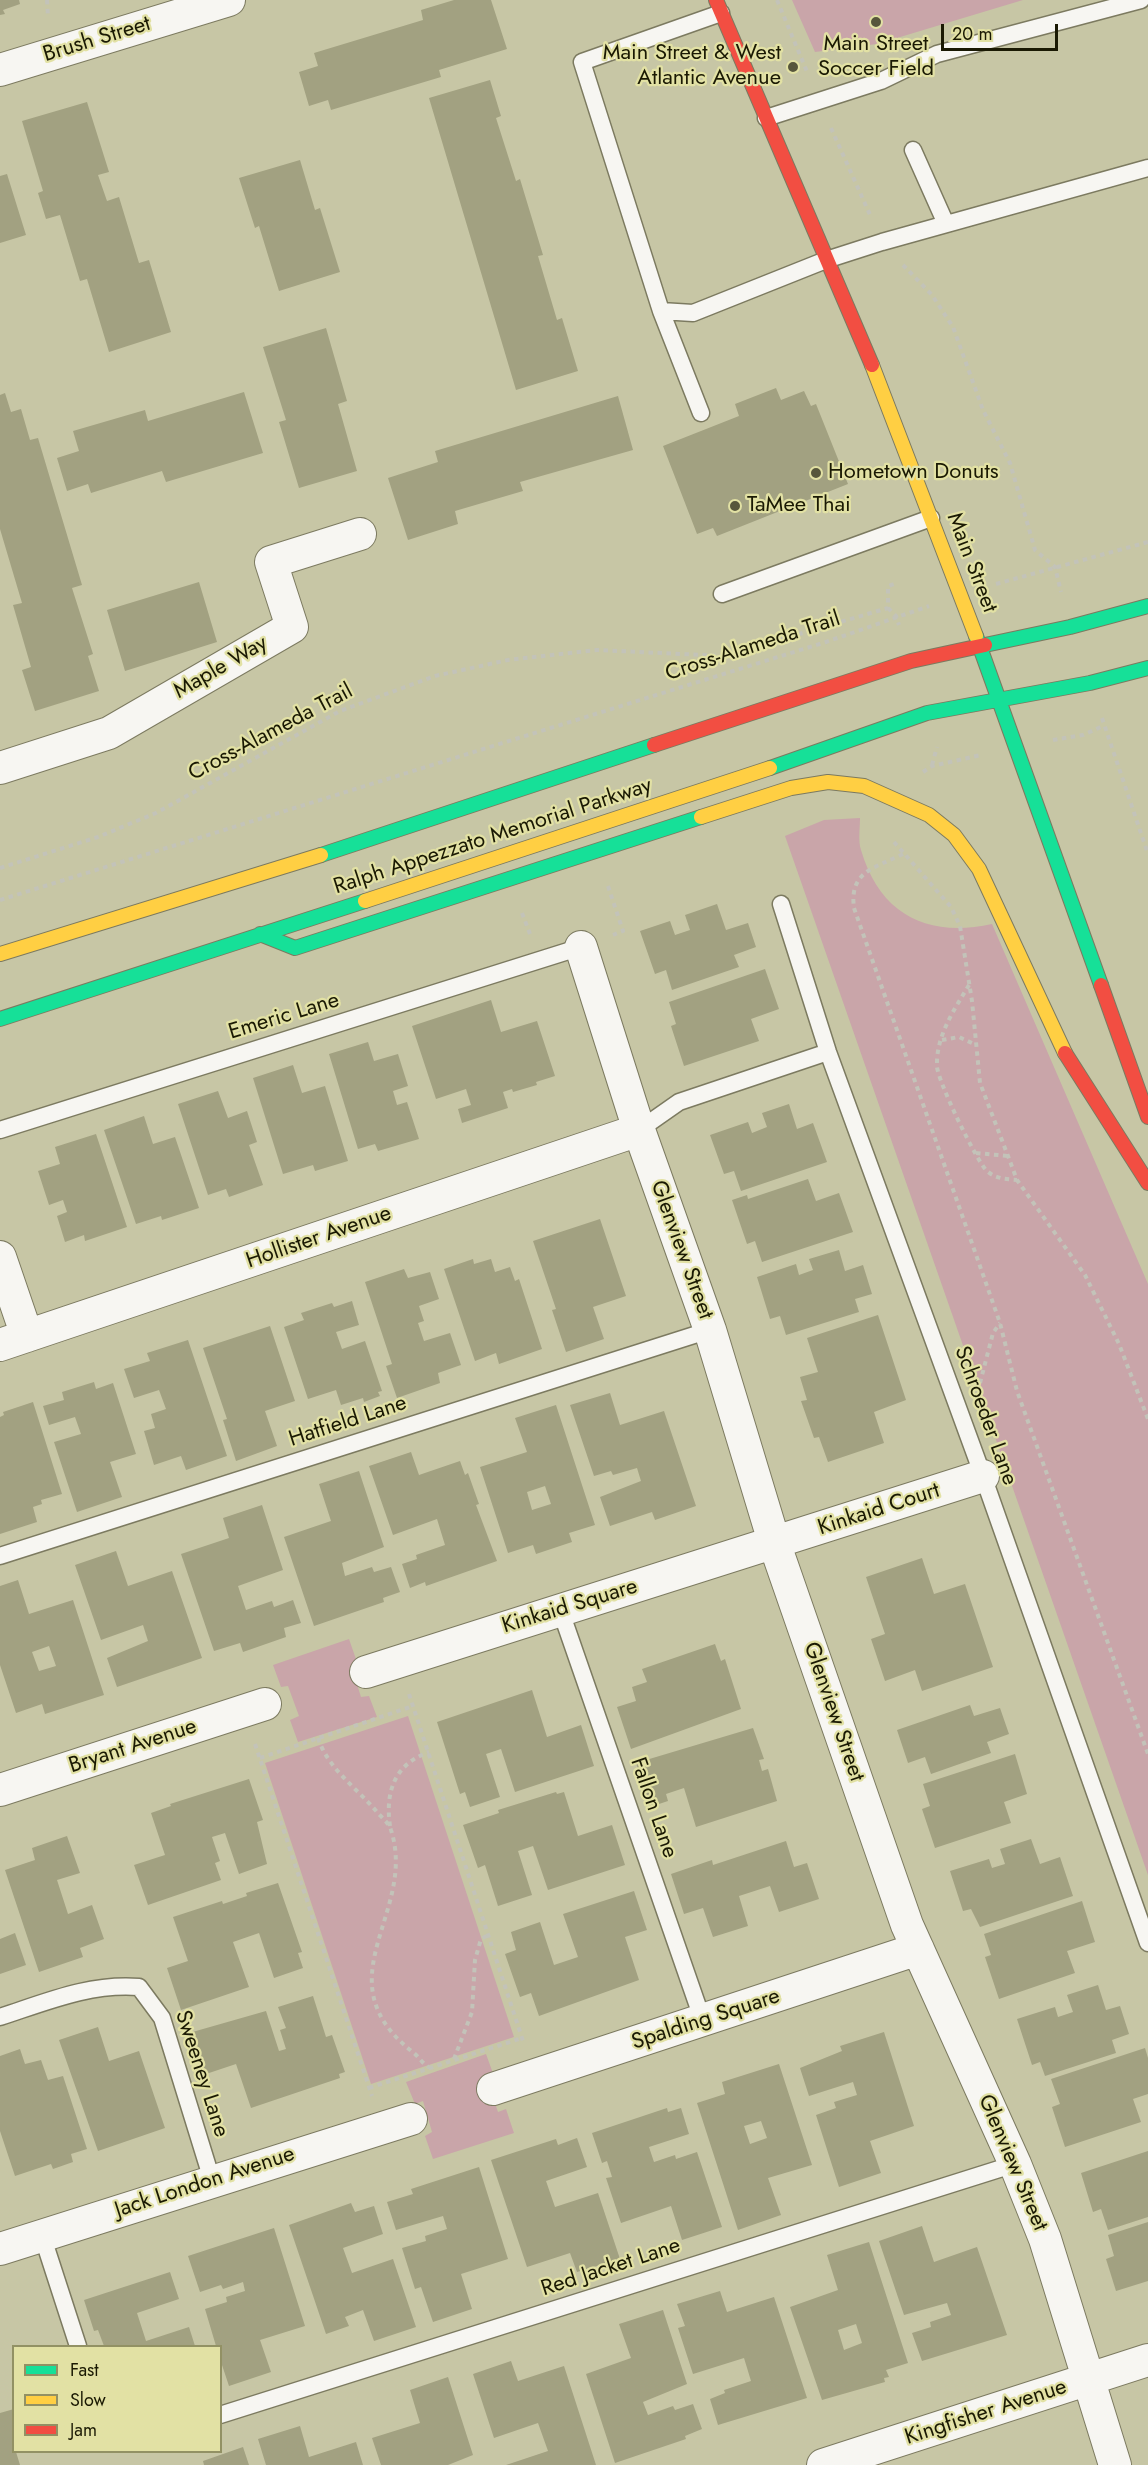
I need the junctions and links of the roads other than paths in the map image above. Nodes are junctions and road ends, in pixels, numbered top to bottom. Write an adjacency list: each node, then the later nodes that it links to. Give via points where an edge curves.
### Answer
1 (229, 0): 4 (street, Brush Street)
2 (1141, 0): 5 (lane, via 937,54 881,81)
3 (719, 7): 5 (street, Main Street); 10 (lane, via 582,62)
4 (0, 70)
5 (766, 118): 9 (street, Main Street)
6 (913, 150): 8 (lane)
7 (1148, 168): 8 (lane)
8 (946, 224): 9 (lane)
9 (826, 260): 10 (lane, via 693,313); 12 (street, Main Street, via 877,376)
10 (661, 311): 11 (lane)
11 (701, 413)
12 (931, 518): 14 (lane); 16 (street, Main Street)
13 (360, 534): 19 (street, Maple Way, via 271,562 292,627 109,733)
14 (722, 594)
15 (1148, 606): 16 (street, Ralph Appezzato Memorial Parkway)
16 (981, 646): 18 (street, Main Street); 23 (street, Ralph Appezzato Memorial Parkway, via 910,661 244,880)
17 (1148, 668): 18 (street, Ralph Appezzato Memorial Parkway)
18 (1000, 699): 21 (street, Ralph Appezzato Memorial Parkway, via 927,713 699,793); 26 (street, Main Street)
19 (0, 768)
20 (781, 904): 25 (lane, Schroeder Lane)
21 (260, 934): 24 (street, Ralph Appezzato Memorial Parkway); 29 (street, via 295,948 791,788 828,782 864,786 929,814 954,835 979,869 1059,1043)
22 (581, 947): 27 (lane, Emeric Lane); 28 (street, Glenview Street)
23 (0, 954)
24 (0, 1019)
25 (828, 1052): 28 (lane, via 679,1102); 33 (lane, Schroeder Lane)
26 (1148, 1117)
27 (0, 1130)
28 (639, 1130): 31 (street, Glenview Street); 32 (street, Hollister Avenue)
29 (1148, 1183)
30 (0, 1257): 32 (street)
31 (710, 1330): 34 (street, Glenview Street); 35 (lane, Hatfield Lane)
32 (13, 1340)
33 (983, 1476): 34 (street, Kinkaid Court); 40 (lane, Schroeder Lane)
34 (775, 1545): 36 (street, Kinkaid Square); 41 (street, Glenview Street)
35 (0, 1556)
36 (560, 1609): 37 (street, Kinkaid Square); 43 (lane, Fallon Lane)
37 (366, 1672)
38 (255, 1708): 39 (street, Bryant Avenue)
39 (0, 1790)
40 (1148, 1943)
41 (918, 1949): 43 (street, Spalding Square); 46 (street, Glenview Street)
42 (0, 2017): 47 (lane, Sweeney Lane, via 86,1989 140,1987 162,2018)
43 (703, 2021): 44 (street, Spalding Square)
44 (493, 2089)
45 (397, 2123): 47 (street, Jack London Avenue)
46 (1015, 2164): 52 (street, Glenview Street, via 1045,2239); 53 (lane, Red Jacket Lane)
47 (212, 2180): 48 (street, Jack London Avenue)
48 (42, 2235): 49 (street, Jack London Avenue); 50 (lane)
49 (0, 2249)
50 (78, 2345)
51 (1148, 2360): 52 (street, Kingfisher Avenue)
52 (1087, 2380): 54 (street, Kingfisher Avenue); 55 (street, Glenview Street)
53 (222, 2414)
54 (823, 2465)
55 (1115, 2465)

